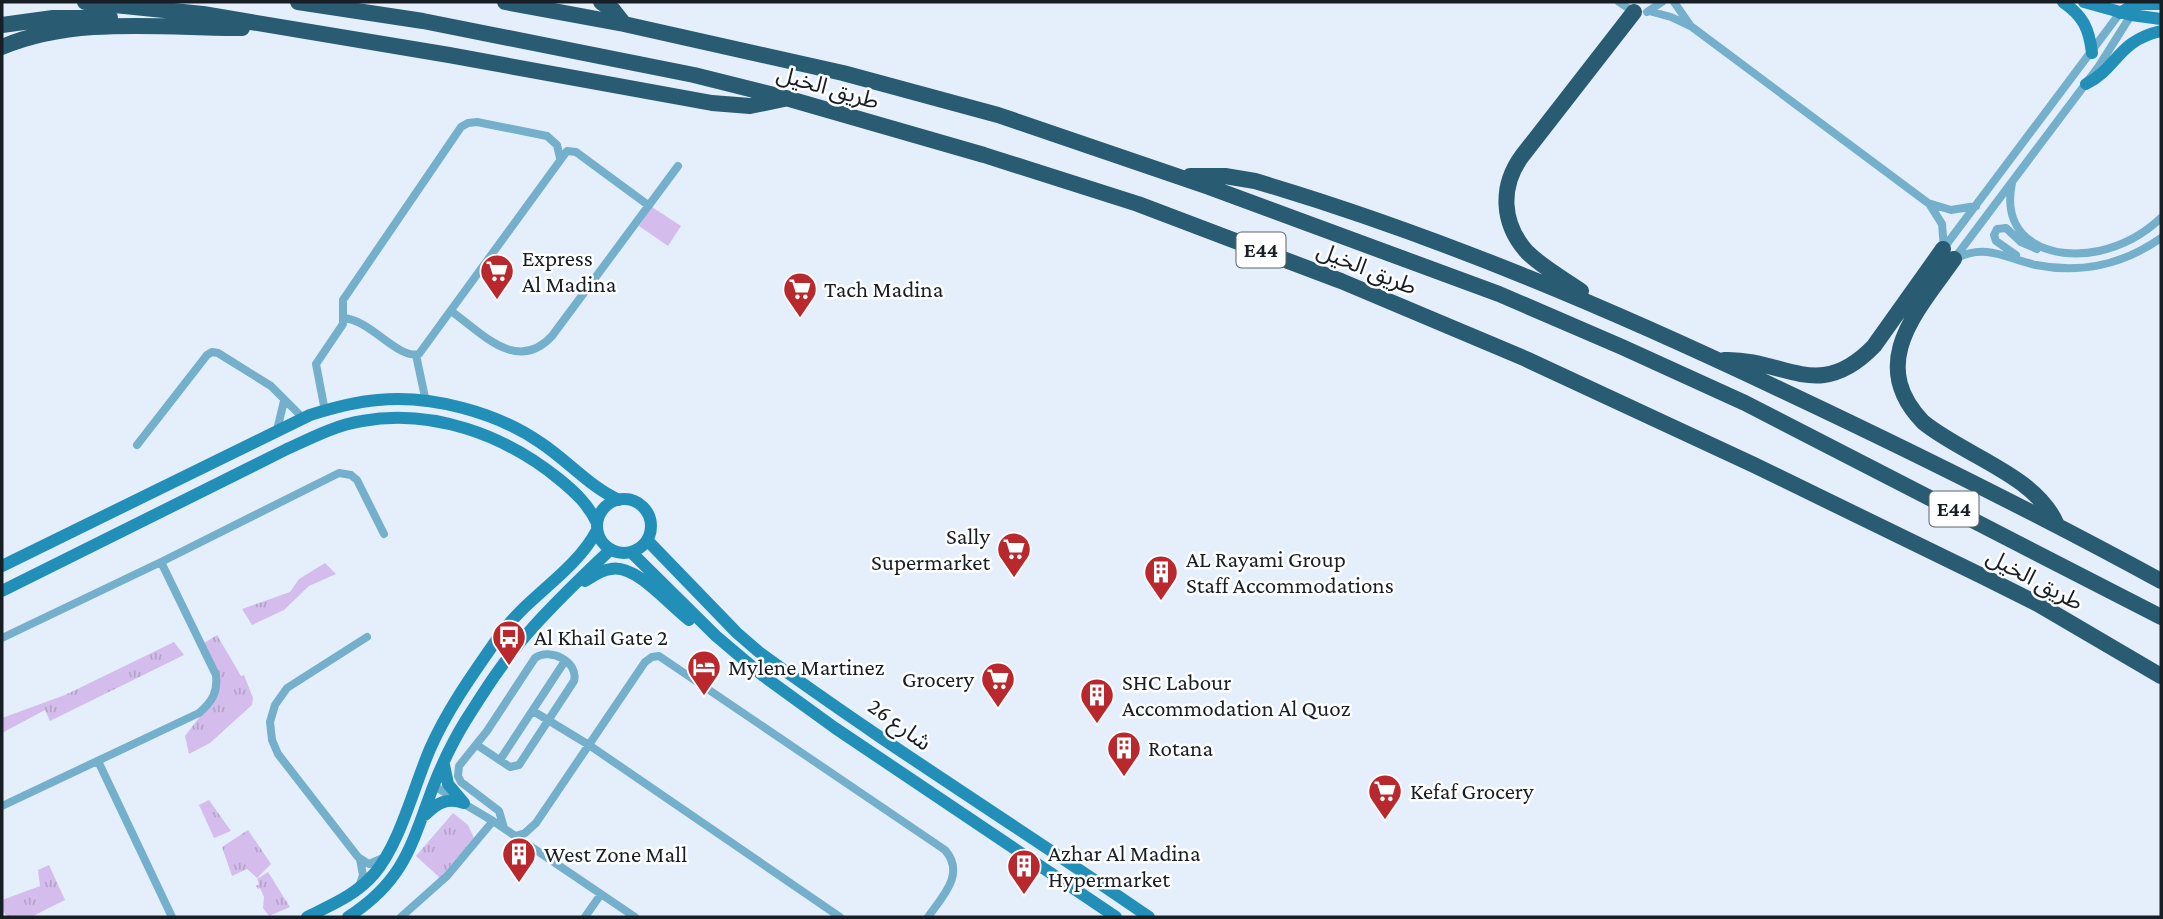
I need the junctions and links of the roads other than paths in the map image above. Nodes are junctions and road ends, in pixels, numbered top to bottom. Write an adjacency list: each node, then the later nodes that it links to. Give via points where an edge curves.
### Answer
1 (85, 2): 13 (highway)
2 (298, 2): 23 (highway, طريق الخيل / E44, via 600,55)
3 (505, 2): 15 (highway, طريق الخيل / E44)
4 (601, 2): 15 (highway)
5 (1619, 2): 12 (street)
6 (1662, 2): 12 (street)
7 (1674, 2): 18 (street)
8 (2063, 2): 21 (street, via 2084,21)
9 (2084, 2): 11 (street)
10 (2161, 4): 11 (street)
11 (2130, 8): 14 (street); 21 (street); 22 (street)
12 (1641, 12): 18 (street, via 1671,17); 36 (highway, via 1522,156 1506,188 1507,214 1519,242)
13 (203, 14): 16 (highway, via 174,19 53,18); 17 (highway)
14 (2161, 19)
15 (624, 24): 26 (highway, طريق الخيل / E44, via 843,73 998,115)
16 (2, 25)
17 (276, 26): 20 (highway, via 81,29 41,34); 23 (highway, via 712,103 750,106)
18 (1692, 27): 28 (street)
19 (2161, 32): 22 (street, via 2126,47)
20 (2, 47)
21 (2092, 53): 30 (street)
22 (2086, 85): 27 (street)
23 (786, 98): 64 (highway, طريق الخيل / E44, via 1138,204 1419,313 1755,465 1982,576)
24 (560, 158): 29 (street, via 573,150); 37 (street); 38 (street, via 557,145 547,136 477,122 464,125 343,300)
25 (678, 166): 29 (street)
26 (1180, 177): 36 (highway, via 1225,176 1270,186 1477,256); 59 (highway, طريق الخيل / E44, via 1499,294 1622,346 1745,403)
27 (2013, 180): 33 (street, via 2009,203 2016,226 2032,242); 34 (street)
28 (1928, 203): 30 (street, via 1951,210); 34 (street, via 1942,224)
29 (648, 205): 37 (street, via 552,336 538,348 510,351)
30 (1976, 206): 34 (street)
31 (2161, 218): 33 (street, via 2113,247 2082,253)
32 (2161, 238): 35 (street, via 2137,253 2102,265 2064,268)
33 (2054, 250): 35 (street, via 2033,248 2007,228 1997,229 1996,241)
34 (1949, 254): 35 (street, via 1990,251); 40 (highway, via 1874,346 1844,368 1807,376 1753,361); 48 (highway, via 1904,333 1897,362 1902,391 1923,422 2028,487 2045,503)
35 (2027, 263)
36 (1606, 309): 40 (highway)
37 (451, 311): 39 (street)
38 (343, 318): 39 (street, via 360,321 407,354); 43 (street, via 316,364)
39 (416, 355): 42 (street)
40 (1719, 360): 48 (highway)
41 (284, 401): 44 (street); 45 (street); 46 (street, via 271,386 212,352)
42 (426, 402): 43 (street, via 379,400); 47 (street, via 480,412 505,422 541,442)
43 (325, 411): 44 (street)
44 (303, 418): 45 (street)
45 (277, 430): 55 (street)
46 (137, 445)
47 (619, 500): 49 (street, via 607,505); 51 (street, via 636,502 648,515)
48 (2056, 523): 56 (highway)
49 (597, 526): 52 (street); 58 (street, via 591,510 574,491 499,440 448,424 364,420 286,449); 73 (street, via 584,550 508,624 445,719)
50 (384, 534): 54 (street, via 357,480 339,473)
51 (647, 540): 53 (street); 66 (street, شارع 26, via 737,633)
52 (610, 550): 53 (street); 57 (street)
53 (631, 552): 60 (street, شارع 26)
54 (161, 562): 62 (street); 72 (street, via 212,666 215,692 199,713)
55 (2, 566)
56 (2161, 580)
57 (570, 590): 60 (street, via 603,571 626,569); 74 (street, via 504,663)
58 (2, 591)
59 (2161, 617)
60 (716, 636): 68 (street, شارع 26)
61 (367, 637): 83 (street, via 287,688 270,722 278,754)
62 (2, 638)
63 (565, 661): 65 (street); 67 (street, via 575,677); 69 (street, via 547,653 535,658)
64 (2161, 676)
65 (533, 711): 67 (street); 71 (street)
66 (848, 714): 68 (street, via 836,719); 97 (street, شارع 26)
67 (548, 720): 70 (street); 71 (street, via 519,765)
68 (835, 729): 96 (street, شارع 26)
69 (477, 745): 71 (street); 80 (street, via 460,766 458,776 499,811)
70 (589, 746): 81 (street, via 536,823); 94 (street); 95 (street, via 645,662 656,656 665,658 945,850 952,859 954,876)
71 (500, 760)
72 (98, 761): 77 (street); 87 (street)
73 (425, 763): 75 (street); 82 (street)
74 (444, 763): 75 (street); 76 (street, via 447,784)
75 (433, 786): 76 (street); 78 (street)
76 (464, 803): 78 (street, via 441,802); 79 (street)
77 (2, 806)
78 (422, 818): 89 (street, via 394,877)
79 (493, 821): 80 (street); 90 (street, via 442,882)
80 (504, 828): 81 (street)
81 (516, 836): 85 (street)
82 (388, 854): 83 (street, via 373,864); 84 (street)
83 (358, 857): 84 (street, via 363,870)
84 (359, 889): 88 (street)
85 (601, 894): 86 (street); 91 (street)
86 (621, 908): 92 (street); 93 (street)
87 (172, 917)
88 (307, 917)
89 (348, 917)
90 (401, 917)
91 (585, 917)
92 (614, 917)
93 (635, 917)
94 (840, 917)
95 (928, 917)
96 (1115, 917)
97 (1149, 917)

